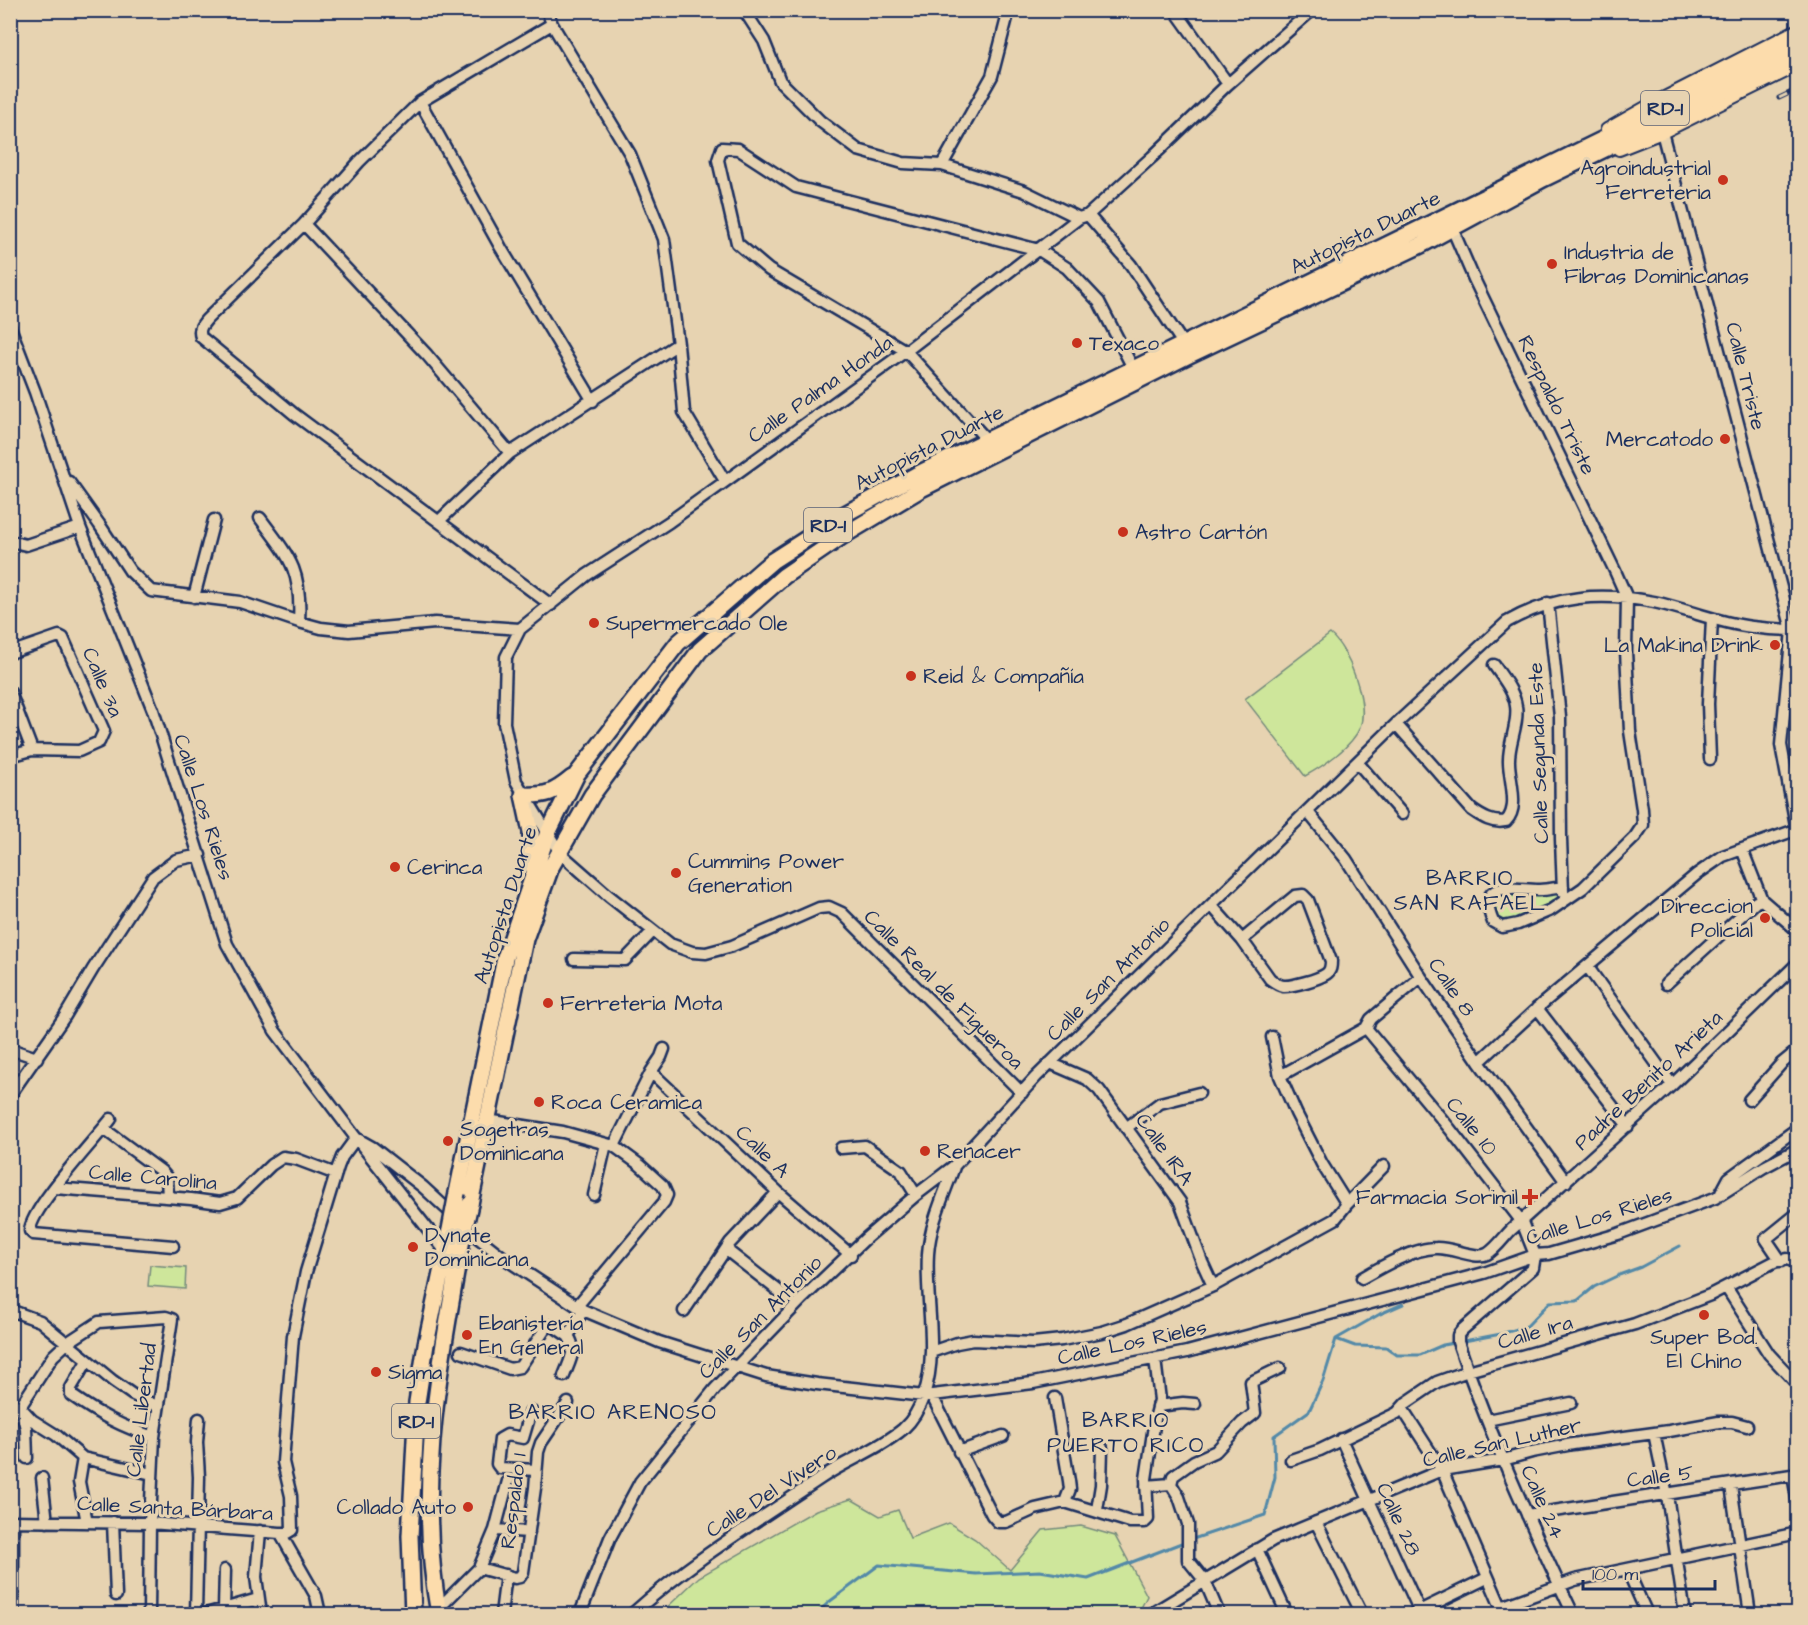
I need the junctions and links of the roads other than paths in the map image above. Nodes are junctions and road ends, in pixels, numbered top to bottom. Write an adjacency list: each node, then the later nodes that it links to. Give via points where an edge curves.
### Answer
1 (547, 10): 6 (street)
2 (744, 10): 12 (street, via 764,41 780,81 820,121 858,150 903,164)
3 (1009, 10): 12 (street, via 992,76)
4 (1175, 10): 9 (street)
5 (1312, 10): 9 (street, Calle Palma Honda)
6 (552, 24): 10 (street); 19 (street, via 630,154 664,239)
7 (1797, 30): 13 (main road, via 1651,105)
8 (1796, 53): 11 (main road); 13 (highway, RD-1)
9 (1228, 84): 14 (street, Calle Palma Honda)
10 (420, 102): 15 (street); 23 (street, via 501,248)
11 (1662, 132): 13 (main road); 40 (street, Calle Triste)
12 (942, 165): 14 (street, via 1024,191)
13 (1540, 174): 16 (highway, Autopista Duarte / RD-1); 20 (highway, Autopista Duarte / RD-1)
14 (1083, 216): 17 (street, Calle Palma Honda); 20 (street, via 1131,265)
15 (304, 224): 25 (street, via 426,355); 30 (street, via 207,319 200,328 201,337 294,414)
16 (1452, 228): 34 (street, Respaldo Triste); 56 (highway, Autopista Duarte / RD-1, via 921,489 784,576 700,650 592,795)
17 (1039, 250): 21 (street, Calle Palma Honda); 21 (street, via 796,187 738,149 722,148 718,160 737,243 770,270); 22 (street, via 1067,268 1099,302)
18 (10, 327): 26 (street, Calle Los Rieles)
19 (678, 344): 23 (street); 27 (street, via 684,412)
20 (1184, 345): 22 (highway, Autopista Duarte / RD-1)
21 (906, 351): 24 (street); 27 (street, Calle Palma Honda)
22 (1134, 370): 24 (highway, Autopista Duarte / RD-1)
23 (593, 401): 25 (street)
24 (987, 440): 49 (highway, Autopista Duarte / RD-1, via 845,514 772,561 678,643)
25 (510, 453): 30 (street)
26 (62, 472): 31 (street, Calle Los Rieles); 33 (street, via 130,571 151,591)
27 (725, 481): 36 (street, Calle Palma Honda)
28 (260, 518): 38 (street, via 295,571 301,597)
29 (214, 519): 33 (street)
30 (439, 521): 36 (street)
31 (80, 527): 32 (street, via 26,545); 57 (street, Calle Los Rieles, via 153,710)
32 (10, 541)
33 (194, 597): 38 (street, via 240,602)
34 (1627, 598): 35 (street, Calle San Antonio, via 1592,596); 37 (street, Calle San Antonio); 61 (street, via 1630,731 1643,825 1583,888)
35 (1548, 603): 44 (street, Calle San Antonio, via 1507,622); 59 (street, Calle Segunda Este, via 1560,717)
36 (551, 604): 39 (street, Calle Palma Honda)
37 (1712, 618): 40 (street, Calle San Antonio, via 1750,627); 47 (street)
38 (299, 622): 39 (street, via 349,631 435,623)
39 (520, 629): 50 (street, Calle Palma Honda, via 506,657 504,723 516,781)
40 (1795, 630): 53 (street, via 1780,745)
41 (10, 653): 45 (street, Calle 3a, via 58,636 63,638 104,731 99,742 80,751)
42 (1494, 665): 44 (street, via 1516,705 1509,754 1511,815 1506,821 1496,822 1472,810)
43 (10, 692): 45 (street)
44 (1396, 724): 48 (street, Calle San Antonio)
45 (32, 750): 46 (street, Calle 3a)
46 (10, 756)
47 (1710, 759)
48 (1358, 763): 51 (street, Calle San Antonio); 52 (street)
49 (577, 774): 50 (highway, via 551,793); 54 (highway, Autopista Duarte / RD-1)
50 (523, 795): 54 (street, Calle Palma Honda); 58 (highway, via 531,832)
51 (1307, 811): 62 (street, Calle San Antonio); 69 (street, Calle 8, via 1346,859)
52 (1402, 814)
53 (1797, 832): 55 (street)
54 (547, 835): 56 (street, Calle Palma Honda); 58 (highway, Autopista Duarte / RD-1)
55 (1742, 849): 60 (street); 68 (street, via 1723,856 1698,874)
56 (560, 853): 63 (street, Calle Real de Figueroa); 88 (highway, Autopista Duarte / RD-1, via 551,867 525,939)
57 (200, 855): 77 (street, via 176,860 153,877); 93 (street, Calle Los Rieles, via 227,944 275,1031)
58 (530, 882): 110 (highway, Autopista Duarte / RD-1, bridge, via 505,958 457,1193)
59 (1563, 887): 61 (street, Calle Segunda Este); 61 (street, via 1501,888 1490,896 1490,915 1497,925 1508,927)
60 (1762, 900): 64 (street); 70 (street)
61 (1564, 901)
62 (1211, 905): 65 (street); 79 (street, Calle San Antonio)
63 (653, 931): 66 (street, via 626,960); 84 (street, Calle Real de Figueroa, via 670,944 706,953 829,907 842,914)
64 (1797, 931)
65 (1242, 940): 65 (street, via 1270,979 1283,986 1328,974 1331,969 1308,900 1302,895 1295,896)
66 (574, 959)
67 (1797, 963): 82 (street, Padre Benito Arieta)
68 (1587, 966): 71 (street); 82 (street)
69 (1421, 977): 72 (street, via 1371,1019); 78 (street, Calle 8)
70 (1666, 984)
71 (1537, 1008): 78 (street); 89 (street)
72 (1366, 1028): 81 (street); 109 (street, Calle 10)
73 (1272, 1037): 81 (street)
74 (10, 1048): 77 (street)
75 (664, 1049): 80 (street)
76 (1797, 1050): 86 (street)
77 (37, 1058): 85 (street)
78 (1479, 1062): 100 (street, Calle 8)
79 (1050, 1063): 84 (street, Calle San Antonio); 90 (street, Calle 1RA, via 1087,1079 1100,1090)
80 (651, 1072): 94 (street); 102 (street, Calle A)
81 (1280, 1076): 107 (street, via 1322,1164)
82 (1672, 1086): 89 (street, Padre Benito Arieta)
83 (1199, 1092): 90 (street, via 1161,1103)
84 (1022, 1093): 97 (street, Calle San Antonio)
85 (10, 1095)
86 (1749, 1100)
87 (111, 1119): 92 (street)
88 (487, 1120): 94 (street, via 563,1132); 110 (highway, Autopista Duarte / RD-1, bridge)
89 (1628, 1126): 100 (street, Padre Benito Arieta)
90 (1126, 1128): 119 (street, Calle 1RA, via 1180,1202)
91 (1797, 1128): 103 (street, via 1728,1178)
92 (104, 1129): 101 (street); 106 (street, via 161,1171 167,1178)
93 (356, 1138): 99 (street, Calle Santa Bárbara, via 342,1157); 110 (street, Calle Los Rieles, via 423,1187); 113 (street, Calle Los Rieles)
94 (610, 1145): 104 (street); 122 (street, via 640,1165 663,1186 667,1195)
95 (842, 1148): 105 (street, via 865,1146 901,1171)
96 (1797, 1149): 103 (street, Calle Los Rieles)
97 (954, 1166): 105 (street, Calle San Antonio); 128 (street, Calle Del Vivero, via 933,1225 928,1252)
98 (1384, 1166): 107 (street)
99 (336, 1174): 106 (street, Calle Carolina, via 282,1157 229,1202); 184 (street, Calle Santa Bárbara, via 294,1325 283,1462 291,1496 292,1530)
100 (1566, 1182): 109 (street, Padre Benito Arieta)
101 (55, 1188): 106 (street, Calle Carolina); 111 (street, via 30,1224 33,1234)
102 (777, 1192): 112 (street); 114 (street, Calle A)
103 (1721, 1194): 115 (street, Calle Los Rieles, via 1618,1234)
104 (594, 1195)
105 (916, 1195): 114 (street, Calle San Antonio)
106 (168, 1197)
107 (1347, 1204): 119 (street, via 1335,1219)
108 (1797, 1213): 116 (street, via 1767,1239)
109 (1522, 1222): 115 (street, Calle 10); 118 (street, Padre Benito Arieta, via 1488,1254 1475,1257 1435,1247)
110 (463, 1235): 113 (highway, RD-1); 122 (street, Calle Los Rieles); 200 (highway, RD-1, via 430,1448 430,1536)
111 (173, 1246)
112 (728, 1248): 121 (street); 124 (street)
113 (446, 1252): 208 (highway, RD-1, via 417,1402 410,1536)
114 (851, 1255): 131 (street, Calle San Antonio)
115 (1535, 1255): 129 (street, Calle Los Rieles, via 1484,1273); 133 (street, Calle 24, via 1533,1268 1458,1335)
116 (1781, 1261): 117 (street); 120 (street, Calle 1ra)
117 (1797, 1263)
118 (1362, 1278)
119 (1213, 1286): 128 (street, via 1102,1332 1033,1343 973,1341)
120 (1726, 1287): 133 (street, Calle 1ra, via 1635,1324); 135 (street, via 1769,1354)
121 (780, 1292)
122 (580, 1308): 125 (street); 131 (street, Calle Los Rieles, via 658,1342)
123 (10, 1310): 126 (street, via 40,1321)
124 (684, 1311)
125 (568, 1336): 127 (street, via 550,1326 520,1366 510,1370); 134 (street, via 574,1349)
126 (67, 1343): 130 (street); 141 (street); 142 (street, Calle Libertad, via 99,1322 172,1319)
127 (461, 1352)
128 (931, 1352): 136 (street, Calle Del Vivero)
129 (1155, 1359): 136 (street, Calle Los Rieles, via 1033,1383); 143 (street)
130 (87, 1361): 142 (street, via 133,1395); 150 (street, via 70,1388 71,1395 120,1426)
131 (738, 1366): 136 (street, Calle Los Rieles, via 766,1376); 210 (street, Calle San Antonio, via 640,1482 610,1538)
132 (1280, 1368): 165 (street, via 1251,1382 1255,1413 1216,1451 1173,1476)
133 (1468, 1371): 144 (street, Calle 1ra, via 1437,1382); 147 (street, Calle 24)
134 (564, 1376)
135 (1797, 1384)
136 (928, 1396): 154 (street); 211 (street, Calle Del Vivero, via 901,1431 754,1522 670,1582)
137 (1055, 1398): 170 (street, via 1070,1489)
138 (568, 1403): 159 (street, Respaldo 1, via 541,1443)
139 (1571, 1403): 147 (street)
140 (1195, 1404): 143 (street)
141 (15, 1405): 155 (street, via 26,1428); 156 (street)
142 (157, 1406): 150 (street, Calle Libertad)
143 (1158, 1406): 166 (street)
144 (1402, 1408): 152 (street, Calle 1ra); 160 (street)
145 (531, 1411): 159 (street, via 523,1438 507,1435 500,1440 497,1464 500,1468)
146 (199, 1419): 180 (street)
147 (1487, 1420): 158 (street, Calle 24)
148 (1747, 1426): 149 (street, Calle San Luther, via 1719,1422)
149 (1654, 1433): 158 (street, Calle San Luther, via 1573,1444); 168 (street)
150 (154, 1437): 161 (street, Calle Libertad)
151 (1003, 1437): 154 (street)
152 (1341, 1439): 157 (street, Calle 1ra); 169 (street, Calle 28)
153 (1102, 1449): 172 (street)
154 (959, 1452): 170 (street, via 1000,1523)
155 (27, 1458)
156 (83, 1458): 161 (street); 176 (street, via 79,1482)
157 (1291, 1460)
158 (1503, 1460): 160 (street, Calle San Luther); 173 (street, Calle 24)
159 (536, 1470): 183 (street, Respaldo 1)
160 (1442, 1470): 169 (street, Calle San Luther); 193 (street)
161 (152, 1474): 179 (street, Calle Libertad)
162 (1795, 1475): 167 (street, Calle 5); 171 (street)
163 (42, 1478): 175 (street)
164 (508, 1481): 181 (street)
165 (1171, 1484): 166 (street); 194 (street, via 1188,1524 1188,1560)
166 (1146, 1486): 172 (street, via 1147,1520 1130,1522)
167 (1731, 1486): 168 (street, Calle 5); 186 (street)
168 (1667, 1495): 173 (street, Calle 5); 188 (street)
169 (1369, 1500): 178 (street, Calle San Luther); 201 (street, Calle 28)
170 (1065, 1502): 172 (street)
171 (1797, 1504)
172 (1096, 1510)
173 (1527, 1515): 195 (street, Calle 24)
174 (12, 1521): 175 (street, Calle Santa Bárbara); 202 (street)
175 (47, 1522): 176 (street, Calle Santa Bárbara)
176 (87, 1522): 177 (street, Calle Santa Bárbara)
177 (112, 1522): 179 (street, Calle Santa Bárbara); 196 (street)
178 (1316, 1522): 187 (street, Calle San Luther); 215 (street)
179 (150, 1523): 180 (street, Calle Santa Bárbara); 203 (street, Calle Libertad)
180 (199, 1526): 182 (street, Calle Santa Bárbara); 204 (street)
181 (495, 1530): 183 (street); 189 (street)
182 (260, 1531): 184 (street, Calle Santa Bárbara); 197 (street)
183 (530, 1532): 192 (street, Respaldo 1, via 523,1572 515,1578)
184 (280, 1533): 207 (street, via 316,1596)
185 (1797, 1533): 186 (street)
186 (1740, 1544): 188 (street); 219 (street)
187 (1257, 1549): 194 (street, Calle San Luther); 214 (street)
188 (1676, 1558): 190 (street); 218 (street)
189 (479, 1568): 192 (street); 200 (street)
190 (1627, 1569): 195 (street); 217 (street)
191 (225, 1570): 198 (street)
192 (506, 1575): 209 (street)
193 (1487, 1578): 199 (street); 201 (street)
194 (1205, 1581): 212 (street, Calle San Luther); 213 (street)
195 (1560, 1587): 199 (street); 216 (street, Calle 24)
196 (116, 1595)
197 (258, 1599): 198 (street); 206 (street)
198 (224, 1609): 205 (street)
199 (1502, 1611)
200 (439, 1612)
201 (1418, 1613)
202 (13, 1614)
203 (149, 1614)
204 (196, 1614)
205 (206, 1614)
206 (261, 1614)
207 (320, 1614)
208 (413, 1614)
209 (501, 1614)
210 (580, 1614)
211 (633, 1614)
212 (1151, 1614)
213 (1220, 1614)
214 (1287, 1614)
215 (1362, 1614)
216 (1573, 1614)
217 (1647, 1614)
218 (1685, 1614)
219 (1750, 1614)

